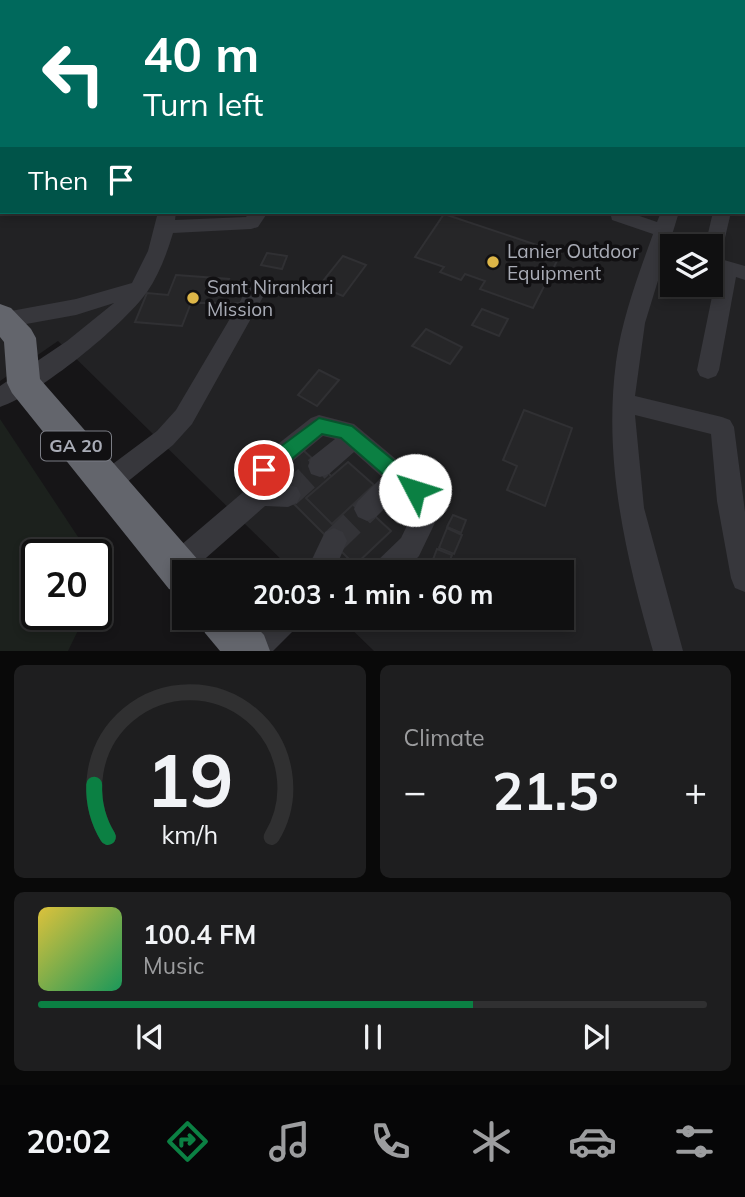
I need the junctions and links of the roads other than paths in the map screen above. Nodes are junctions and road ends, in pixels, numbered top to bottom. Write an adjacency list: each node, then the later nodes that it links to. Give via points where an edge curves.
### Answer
1 (258, 214): 5 (street, via 251,223)
2 (618, 214): 8 (street)
3 (670, 214): 6 (street)
4 (722, 214): 7 (street)
5 (167, 219): 11 (street)
6 (666, 234)
7 (717, 234)
8 (660, 240)
9 (660, 256): 16 (street, via 635,322)
10 (728, 268): 14 (street)
11 (140, 287): 13 (street, via 76,307); 15 (street, via 74,346)
12 (258, 288): 20 (street, via 184,417 165,438)
13 (2, 318): 15 (highway, via 20,338)
14 (708, 370)
15 (8, 386): 20 (highway, GA 20)
16 (625, 403): 23 (street, via 722,427); 33 (street, via 623,440 631,513)
17 (353, 438): 18 (street); 19 (street); 21 (street, via 346,431 319,425 264,470)
18 (320, 466)
19 (399, 476): 24 (street); 29 (street, via 431,504 410,547)
20 (107, 483): 26 (highway, GA 20)
21 (260, 494): 22 (street); 27 (street)
22 (288, 495)
23 (737, 504): 30 (street)
24 (367, 509)
25 (334, 541): 28 (street)
26 (172, 560)
27 (191, 560)
28 (325, 560)
29 (397, 560)
30 (745, 578)
31 (263, 630): 32 (street)
32 (239, 643)
33 (667, 651)

